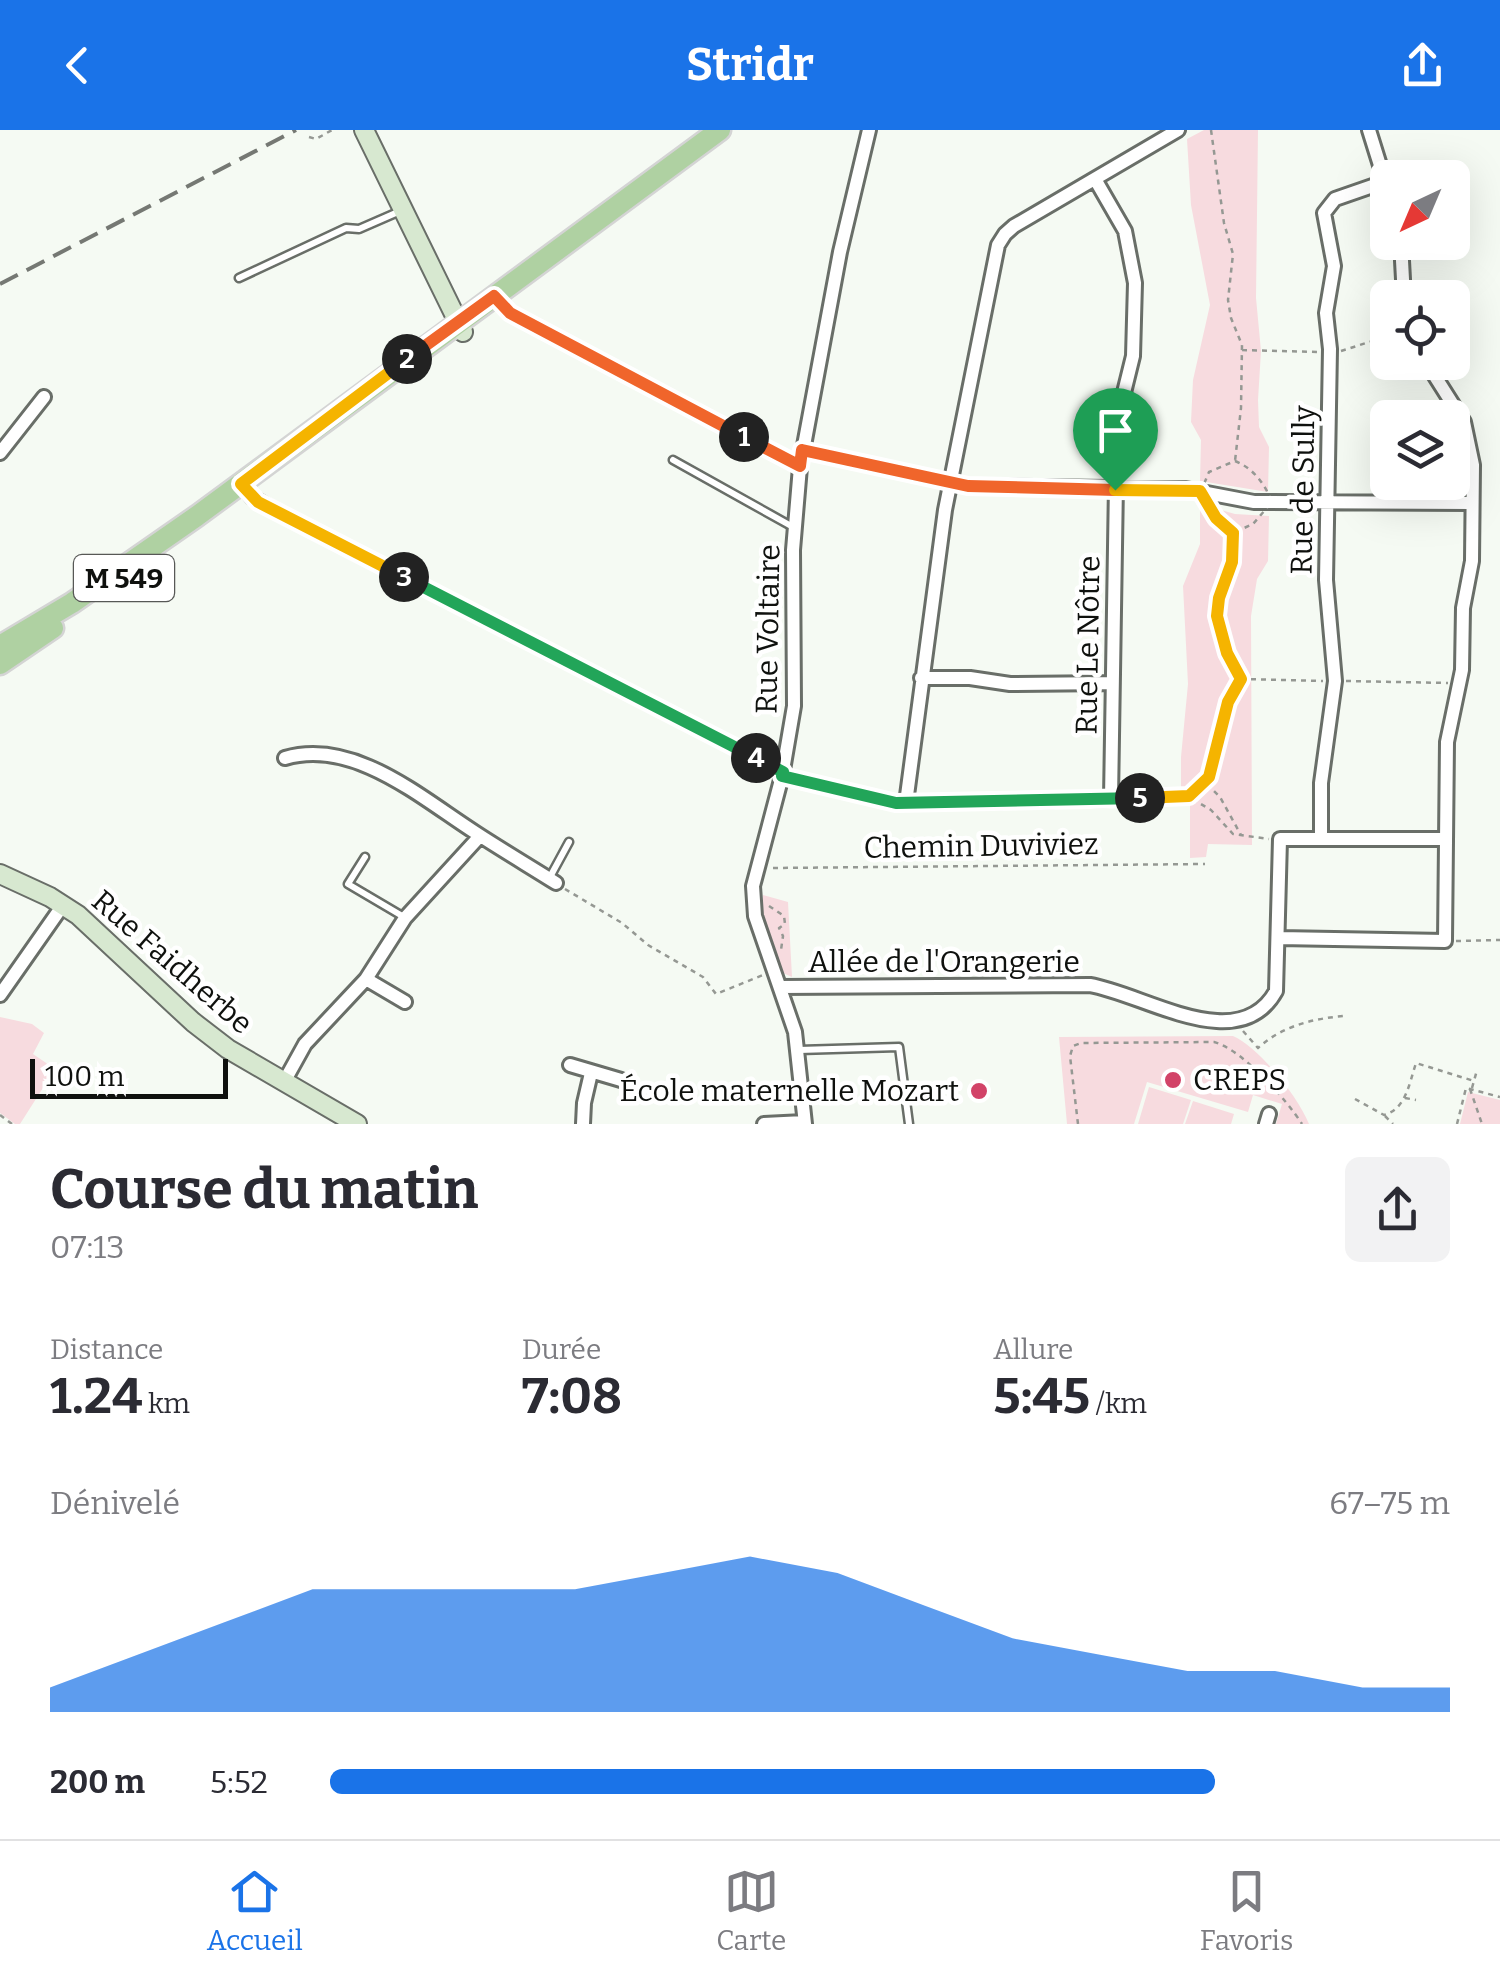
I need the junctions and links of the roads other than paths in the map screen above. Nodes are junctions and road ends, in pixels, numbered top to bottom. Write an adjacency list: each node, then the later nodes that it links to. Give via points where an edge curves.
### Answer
1 (364, 130): 9 (street)
2 (720, 130): 11 (main road, M 549)
3 (869, 130): 15 (street, Rue Voltaire)
4 (1178, 130): 7 (street)
5 (1369, 130): 6 (street)
6 (1378, 160)
7 (1094, 179): 19 (street, via 1014,226 998,245); 21 (street, Rue Le Nôtre, via 1125,231 1135,283 1133,356 1111,416)
8 (1370, 190): 22 (street, Rue de Sully, via 1325,208 1334,266 1326,314)
9 (403, 210): 10 (lane, via 346,228); 12 (street)
10 (240, 278)
11 (497, 298): 12 (main road, M 549); 18 (lane, via 510,313)
12 (460, 326): 20 (main road, M 549)
13 (1438, 380): 23 (street, via 1469,437)
14 (44, 398): 16 (street)
15 (802, 450): 18 (street, Rue Voltaire); 19 (street)
16 (0, 453)
17 (673, 460): 24 (lane)
18 (800, 466): 24 (street, Rue Voltaire)
19 (949, 484): 21 (street); 27 (street, via 937,607)
20 (245, 488): 25 (main road, M 549); 26 (main road, M 549); 30 (street, via 274,510)
21 (1115, 490): 22 (street); 28 (street, Rue Le Nôtre)
22 (1327, 502): 23 (street); 33 (street, Rue de Sully, via 1334,681)
23 (1472, 503): 34 (street, via 1472,562 1447,742)
24 (794, 528): 30 (street, Rue Voltaire, via 795,696)
25 (0, 646)
26 (0, 664)
27 (921, 678): 28 (street); 31 (street)
28 (1112, 683): 31 (street, Rue Le Nôtre, via 1111,799)
29 (285, 758): 32 (street, via 326,755 378,772)
30 (782, 774): 31 (street); 43 (street, Rue Voltaire, via 753,902)
31 (906, 803)
32 (480, 836): 38 (street); 40 (street)
33 (1321, 838): 34 (street); 41 (street, via 1280,839)
34 (1446, 839): 41 (street, via 1445,941)
35 (568, 842): 38 (lane)
36 (365, 857): 40 (lane, via 348,884)
37 (0, 874): 39 (street, Rue Faidherbe)
38 (552, 880)
39 (63, 905): 44 (street); 50 (street, Rue Faidherbe, via 206,1034)
40 (405, 918): 42 (street)
41 (1279, 938): 43 (street, Allée de l'Orangerie, via 1276,991 1262,1010 1242,1020 1204,1020 1090,985)
42 (366, 979): 45 (street); 50 (street, via 306,1044)
43 (780, 987): 46 (street, Rue Voltaire)
44 (0, 995)
45 (405, 1002)
46 (798, 1050): 51 (street, Rue Voltaire); 55 (lane, via 899,1047)
47 (570, 1065): 48 (street)
48 (591, 1073): 49 (street); 53 (street)
49 (621, 1080)
50 (284, 1082): 52 (street, Rue Faidherbe)
51 (804, 1123): 54 (street)
52 (358, 1124)
53 (583, 1124)
54 (764, 1124)
55 (908, 1124)

